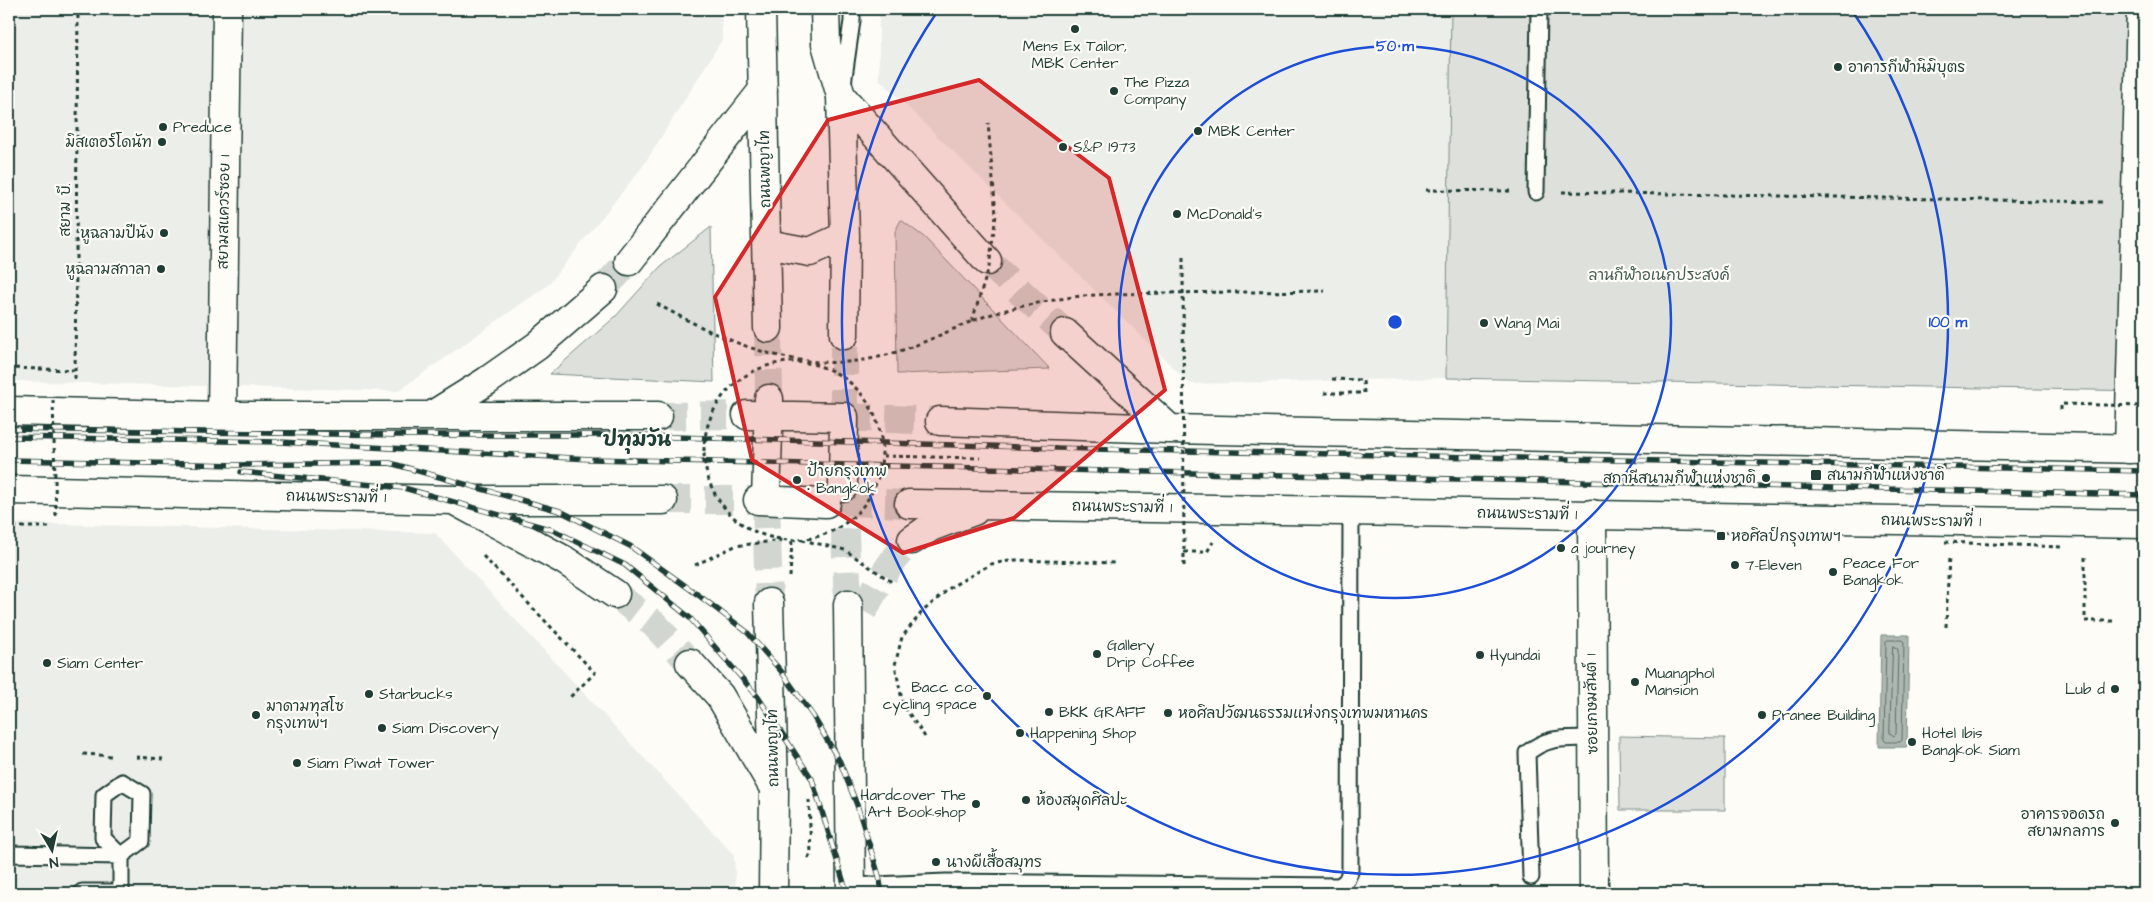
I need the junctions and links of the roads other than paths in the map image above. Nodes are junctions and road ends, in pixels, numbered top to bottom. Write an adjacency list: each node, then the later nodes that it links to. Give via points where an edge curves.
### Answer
1 (227, 9): 20 (main road, สยามสแควร์ซอย 1)
2 (761, 9): 7 (main road, ถนนพญาไท)
3 (825, 9): 8 (main road, via 826,44)
4 (852, 9): 8 (lane)
5 (1539, 9): 9 (lane)
6 (2140, 9): 15 (main road, via 2136,202)
7 (763, 90): 11 (main road, ถนนพญาไท); 12 (main road)
8 (841, 96): 10 (main road); 13 (main road)
9 (1536, 192)
10 (845, 236): 11 (main road, via 810,252); 18 (main road)
11 (767, 244): 16 (main road, ถนนพญาไท)
12 (629, 261)
13 (987, 261)
14 (603, 289): 21 (main road, via 537,346)
15 (2139, 296): 25 (main road)
16 (768, 328)
17 (1065, 333): 24 (main road)
18 (844, 335)
19 (9, 411): 20 (main road, via 64,406)
20 (222, 416): 21 (main road)
21 (431, 416): 22 (main road)
22 (658, 416)
23 (940, 421): 24 (main road)
24 (1170, 429): 25 (main road)
25 (2137, 449)
26 (9, 490): 28 (main road, ถนนพระรามที่ 1)
27 (834, 495): 27 (main road, via 844,417 761,410 762,500)
28 (454, 500): 29 (main road, ถนนพระรามที่ 1); 36 (main road, via 564,560)
29 (663, 500)
30 (909, 504): 31 (main road, ถนนพระรามที่ 1)
31 (997, 504): 32 (main road, ถนนพระรามที่ 1); 35 (main road, via 931,527)
32 (1351, 511): 33 (main road, ถนนพระรามที่ 1); 44 (lane, via 1350,872 1343,884 946,882)
33 (1592, 514): 34 (main road, ถนนพระรามที่ 1, via 1948,536); 40 (main road, ซอยเกษมสันต์ 1)
34 (2144, 524)
35 (912, 540)
36 (615, 594)
37 (769, 603): 41 (main road, ถนนพญาไท)
38 (856, 607): 44 (main road, via 849,635)
39 (690, 663): 41 (main road, via 720,696)
40 (1593, 738): 43 (lane, via 1552,739 1526,753); 48 (main road, ซอยเกษมสันต์ 1)
41 (774, 789): 47 (main road, ถนนพญาไท)
42 (9, 854): 46 (lane, via 121,856)
43 (1530, 877)
44 (851, 889)
45 (82, 892): 46 (lane)
46 (120, 893)
47 (774, 893)
48 (1594, 893)

